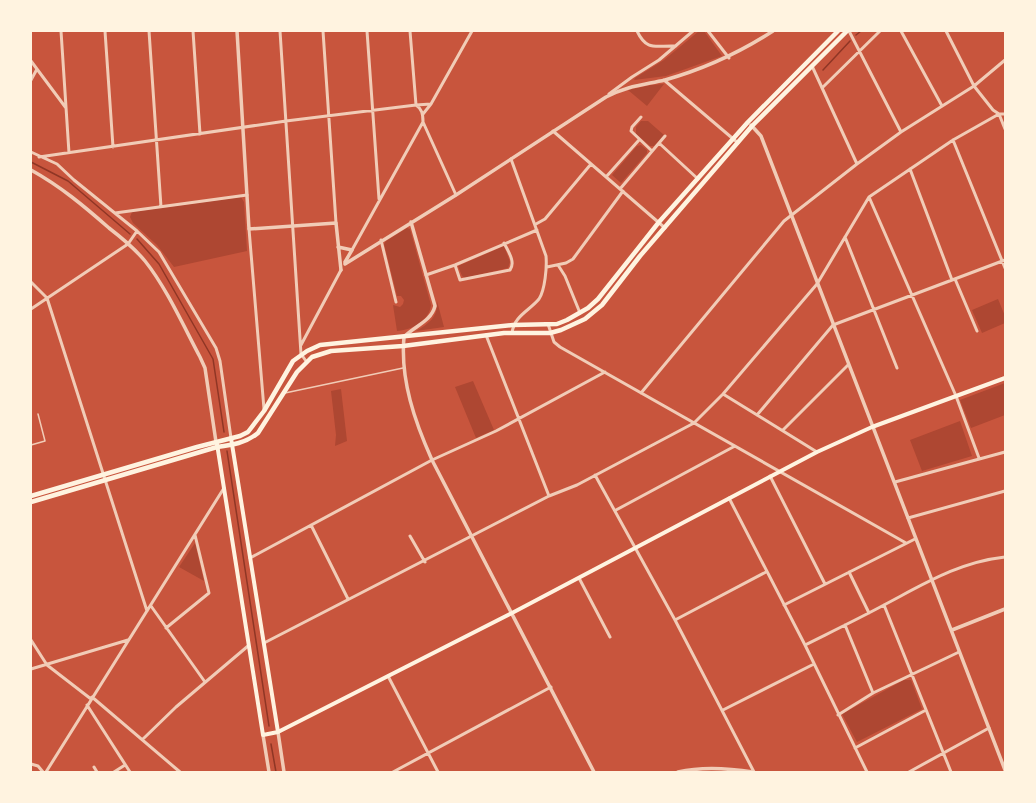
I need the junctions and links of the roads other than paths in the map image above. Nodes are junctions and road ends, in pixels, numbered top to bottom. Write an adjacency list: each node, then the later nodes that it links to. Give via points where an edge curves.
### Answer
1 (61, 31): 35 (street)
2 (105, 31): 58 (street)
3 (149, 31): 55 (street)
4 (193, 31): 50 (street)
5 (237, 31): 46 (street)
6 (280, 31): 42 (street)
7 (324, 31): 40 (street)
8 (366, 31): 36 (street)
9 (410, 31): 33 (street)
10 (472, 31): 32 (street)
11 (637, 31): 20 (street, via 649,46)
12 (693, 31): 20 (street)
13 (708, 31): 22 (street)
14 (774, 31): 22 (street)
15 (838, 31): 44 (highway)
16 (848, 31): 21 (street); 25 (highway)
17 (880, 31): 21 (street)
18 (901, 31): 34 (street)
19 (946, 31): 29 (street)
20 (676, 46): 31 (street)
21 (860, 51): 30 (street); 49 (street)
22 (729, 58): 28 (street)
23 (1005, 60): 29 (street)
24 (31, 62): 26 (street)
25 (812, 66): 30 (street); 45 (highway)
26 (37, 69): 27 (street); 35 (street)
27 (31, 80)
28 (664, 80): 31 (street, via 622,88); 52 (street)
29 (974, 86): 34 (street); 38 (street)
30 (822, 88): 65 (street)
31 (606, 96): 48 (street)
32 (431, 104): 33 (street); 37 (street)
33 (416, 105): 36 (street); 37 (street)
34 (942, 106): 49 (street)
35 (66, 109): 61 (street)
36 (373, 111): 40 (street); 74 (street)
37 (423, 114): 43 (street)
38 (998, 114): 39 (street); 47 (street); 54 (street)
39 (1005, 114)
40 (330, 117): 42 (street); 78 (street)
41 (641, 117): 53 (street, via 631,129 632,134)
42 (286, 121): 46 (street); 82 (street)
43 (423, 122): 72 (street); 74 (street)
44 (748, 122): 45 (street); 52 (highway)
45 (752, 126): 57 (highway); 77 (street, via 761,136)
46 (244, 128): 50 (street); 71 (street)
47 (1005, 129)
48 (553, 131): 63 (street); 64 (street)
49 (901, 132): 65 (street)
50 (200, 134): 55 (street)
51 (665, 136): 56 (street)
52 (733, 139): 57 (street); 69 (highway)
53 (639, 140): 59 (street); 68 (street)
54 (953, 140): 66 (street); 93 (street)
55 (157, 141): 58 (street); 75 (street)
56 (659, 143): 59 (street); 69 (street)
57 (738, 143): 83 (highway)
58 (113, 147): 61 (street)
59 (652, 151): 70 (street)
60 (31, 152): 62 (street)
61 (69, 153): 62 (street)
62 (39, 157): 76 (street, via 57,164)
63 (511, 159): 72 (street); 81 (street)
64 (591, 164): 68 (street); 81 (street, via 545,219)
65 (857, 164): 77 (street)
66 (910, 169): 73 (street); 101 (street)
67 (31, 170): 90 (street, via 78,201)
68 (606, 177): 70 (street)
69 (698, 179): 80 (highway)
70 (622, 190): 80 (street); 96 (street, via 573,259)
71 (247, 195): 75 (street); 84 (street)
72 (456, 195): 79 (street)
73 (869, 197): 87 (street); 104 (street)
74 (379, 199): 92 (street)
75 (161, 207): 76 (street)
76 (115, 213): 86 (street)
77 (791, 216): 103 (street); 127 (street, via 784,221)
78 (336, 222): 82 (street); 91 (street)
79 (411, 222): 88 (street); 100 (street)
80 (659, 222): 83 (street); 109 (highway, via 598,299)
81 (536, 224): 85 (street)
82 (292, 226): 84 (street); 118 (street)
83 (665, 228): 115 (highway, via 594,313 575,324)
84 (249, 229): 131 (street)
85 (537, 230): 89 (street); 97 (street)
86 (137, 231): 90 (street); 138 (street, via 169,265 216,348)
87 (845, 237): 103 (street); 108 (street)
88 (381, 240): 94 (street); 106 (street)
89 (504, 243): 95 (street); 95 (street, via 512,261 510,270 460,280)
90 (128, 244): 105 (street); 139 (street, via 145,261 159,282 200,356 205,368)
91 (338, 247): 92 (street); 99 (street)
92 (352, 250): 94 (street)
93 (1004, 260): 98 (street); 101 (street)
94 (344, 264): 99 (street)
95 (455, 265): 100 (street)
96 (558, 265): 97 (street); 109 (street)
97 (547, 267): 110 (street, via 542,293)
98 (1005, 268)
99 (341, 270): 118 (street)
100 (426, 275): 117 (street, via 435,306 433,312)
101 (954, 279): 104 (street); 113 (street)
102 (31, 282): 105 (street)
103 (817, 284): 112 (street); 129 (street)
104 (911, 296): 108 (street); 130 (street)
105 (47, 298): 107 (street); 151 (street)
106 (396, 302)
107 (31, 309)
108 (874, 310): 112 (street); 124 (street)
109 (580, 313): 111 (highway, via 567,320)
110 (513, 324): 111 (highway); 114 (street); 117 (highway)
111 (548, 324): 115 (street)
112 (833, 325): 122 (street); 133 (street)
113 (977, 331)
114 (512, 333): 115 (highway); 116 (highway)
115 (550, 333): 125 (street, via 560,347)
116 (486, 335): 119 (highway); 134 (street)
117 (404, 337): 119 (street); 120 (highway, via 329,344)
118 (300, 345): 120 (street)
119 (403, 346): 121 (highway, via 331,351 321,353); 123 (street)
120 (301, 354): 121 (street); 131 (highway, via 291,365)
121 (306, 362): 128 (highway)
122 (848, 365): 136 (street); 137 (street)
123 (405, 368): 128 (lane); 147 (street, via 414,417)
124 (897, 368)
125 (605, 372): 127 (street); 134 (street)
126 (1005, 378): 130 (main road)
127 (641, 393): 135 (street)
128 (284, 394): 141 (highway, via 258,433 251,439)
129 (723, 394): 133 (street); 135 (street)
130 (956, 396): 136 (main road); 146 (street)
131 (264, 411): 138 (highway, via 248,432)
132 (38, 414): 140 (lane, via 45,440)
133 (757, 415): 137 (street)
134 (520, 418): 147 (street); 156 (street)
135 (694, 423): 142 (street); 149 (street)
136 (872, 427): 144 (main road); 152 (street)
137 (783, 430): 144 (street)
138 (231, 438): 139 (highway); 141 (main road)
139 (216, 442): 143 (main road); 151 (highway)
140 (31, 445)
141 (233, 445): 143 (highway); 169 (main road)
142 (735, 446): 148 (street); 159 (street)
143 (217, 447): 151 (highway); 153 (main road)
144 (817, 452): 148 (main road)
145 (1005, 452): 146 (street)
146 (979, 458): 152 (street)
147 (432, 460): 161 (street); 164 (street)
148 (779, 471): 150 (main road); 166 (street)
149 (595, 475): 156 (street); 159 (street)
150 (770, 476): 157 (main road); 175 (street)
151 (103, 477): 155 (highway); 158 (highway); 181 (street)
152 (895, 482): 160 (street)
153 (224, 488): 162 (street); 193 (main road)
154 (1005, 491): 160 (street)
155 (31, 496)
156 (549, 496): 164 (street)
157 (728, 498): 167 (main road); 171 (street)
158 (31, 502)
159 (616, 510): 167 (street)
160 (908, 518): 165 (street)
161 (311, 525): 169 (street); 176 (street)
162 (195, 534): 179 (street); 186 (street, via 208,593)
163 (410, 536): 170 (street)
164 (473, 536): 170 (street); 182 (street)
165 (915, 539): 166 (street); 174 (street)
166 (906, 543): 172 (street)
167 (636, 548): 173 (main road); 184 (street)
168 (1005, 557): 174 (street, via 982,560)
169 (250, 558): 191 (main road)
170 (425, 562): 176 (street)
171 (766, 572): 177 (street); 184 (street)
172 (848, 572): 175 (street); 183 (street)
173 (579, 578): 182 (main road); 188 (street)
174 (931, 579): 178 (street); 187 (street)
175 (825, 584): 177 (street)
176 (348, 599): 191 (street)
177 (784, 605): 192 (street)
178 (884, 605): 183 (street); 198 (street)
179 (150, 606): 181 (street); 186 (street)
180 (1005, 609): 187 (street)
181 (147, 611): 190 (street)
182 (512, 613): 199 (main road); 201 (street)
183 (869, 613): 185 (street)
184 (675, 620): 205 (street)
185 (845, 625): 192 (street); 202 (street)
186 (166, 628): 200 (street)
187 (952, 630): 194 (street)
188 (610, 637)
189 (31, 640): 196 (street)
190 (128, 640): 196 (street); 203 (street)
191 (264, 643): 209 (main road)
192 (805, 645): 195 (street)
193 (248, 646): 200 (street); 210 (main road)
194 (960, 652): 198 (street); 208 (street)
195 (814, 664): 205 (street); 207 (street)
196 (47, 665): 197 (street); 203 (street)
197 (31, 669)
198 (912, 675): 202 (street); 206 (street)
199 (388, 676): 209 (main road); 213 (street)
200 (205, 682): 211 (street)
201 (551, 687): 213 (street); 229 (street)
202 (873, 693): 207 (street)
203 (92, 698): 204 (street); 211 (street)
204 (87, 705): 217 (street); 220 (street)
205 (723, 710): 231 (street)
206 (926, 710): 212 (street); 214 (street)
207 (838, 715): 212 (street)
208 (989, 728): 214 (street); 215 (street)
209 (278, 732): 210 (main road); 226 (street)
210 (263, 735): 225 (street)
211 (143, 739): 224 (street)
212 (855, 748): 232 (street)
213 (428, 754): 227 (street); 228 (street)
214 (944, 754): 233 (street); 234 (street)
215 (1004, 762): 219 (street)
216 (31, 764): 220 (street)
217 (125, 765): 222 (street); 223 (street)
218 (94, 767): 221 (street)
219 (1005, 770)
220 (44, 772)
221 (97, 772)
222 (114, 772)
223 (130, 772)
224 (180, 772)
225 (268, 772)
226 (284, 772)
227 (393, 772)
228 (438, 772)
229 (594, 772)
230 (678, 772): 231 (street, via 698,768 719,768)
231 (753, 772)
232 (867, 772)
233 (909, 772)
234 (950, 772)

